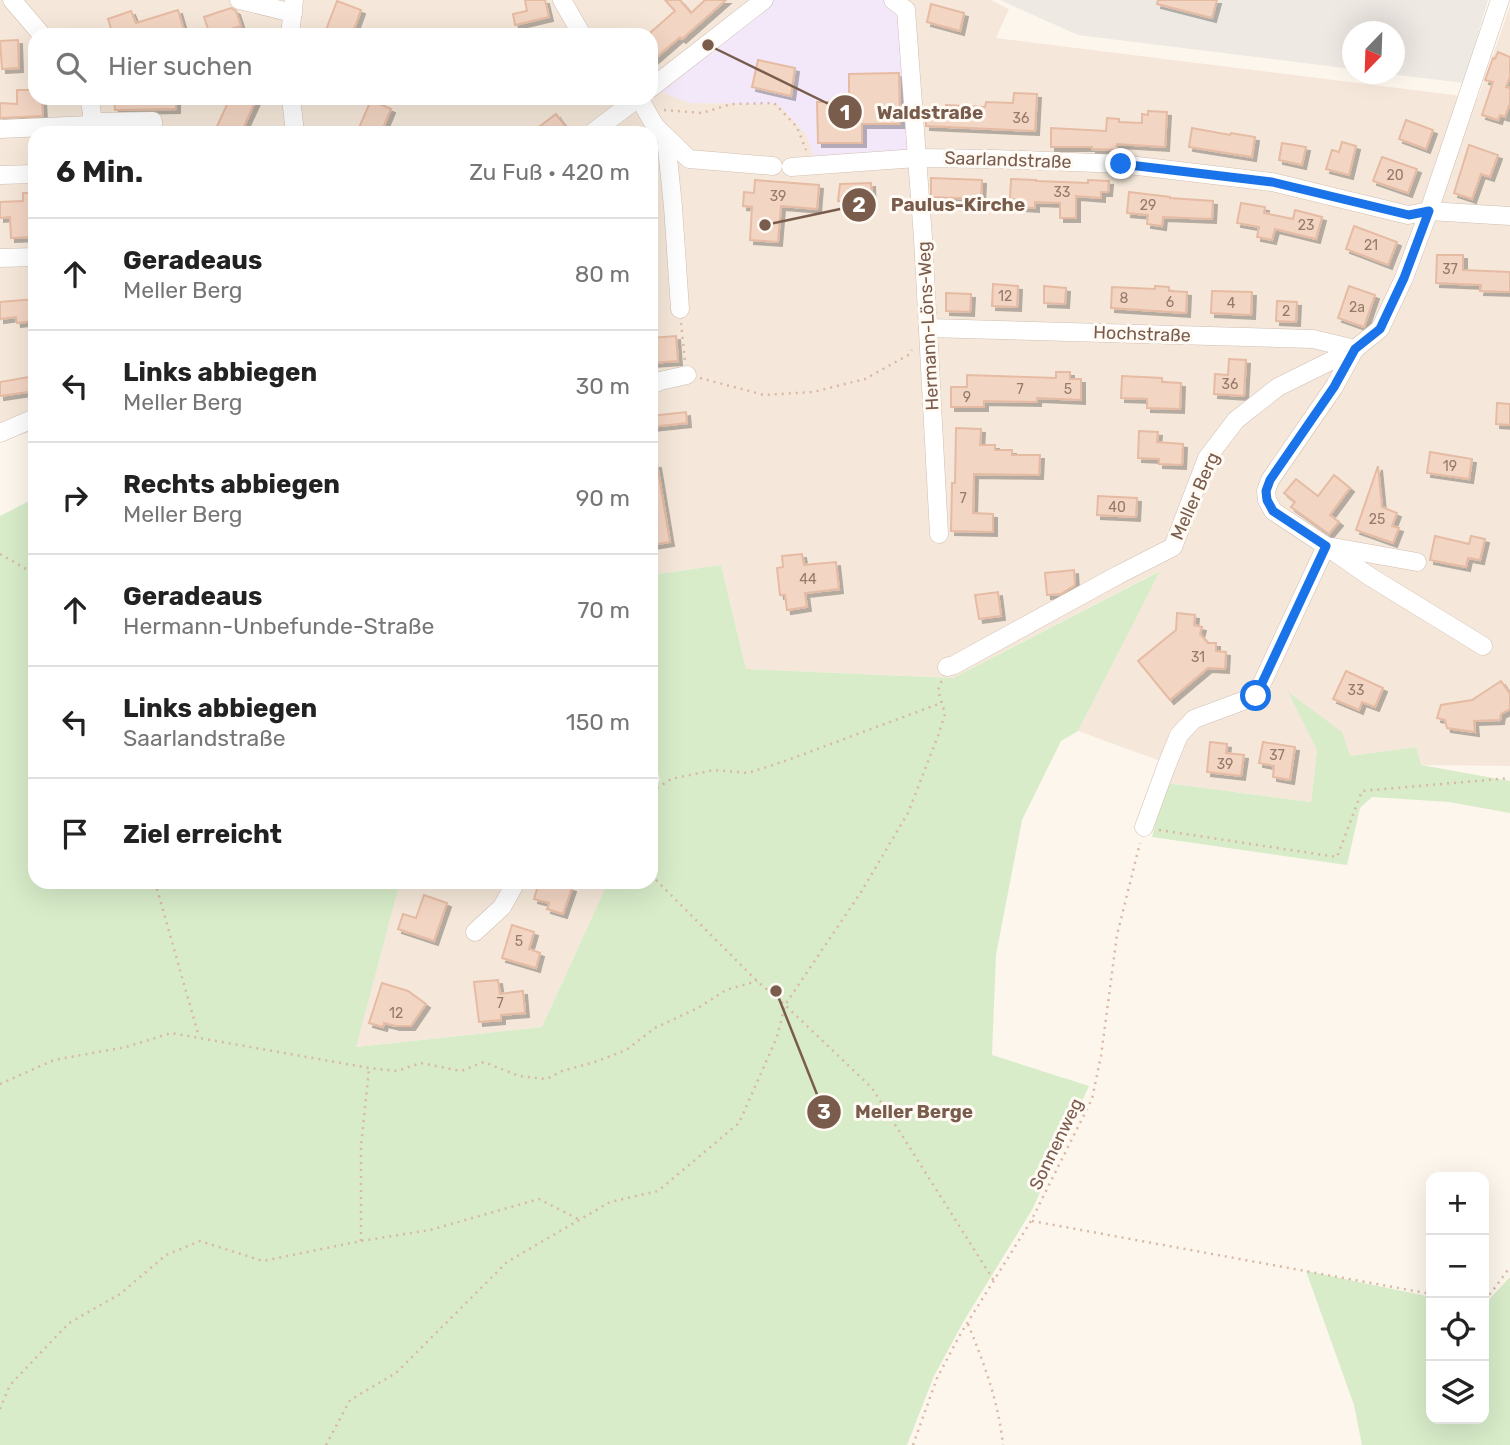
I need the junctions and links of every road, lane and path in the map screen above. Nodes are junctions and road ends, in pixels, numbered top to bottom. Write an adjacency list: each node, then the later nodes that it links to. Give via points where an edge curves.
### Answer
1 (12, 0): 8 (street)
2 (239, 0): 7 (street)
3 (562, 0): 10 (street)
4 (764, 0): 11 (street)
5 (893, 0): 27 (street, Hermann-Löns-Weg, via 906,10)
6 (1500, 0): 31 (street)
7 (293, 6): 9 (street)
8 (36, 28)
9 (291, 28)
10 (578, 28)
11 (658, 83)
12 (91, 105): 17 (street)
13 (292, 105): 20 (street)
14 (629, 105): 21 (street)
15 (642, 105): 22 (street)
16 (662, 110): 28 (path, via 702,113 731,104 774,103 797,127)
17 (89, 126)
18 (100, 126): 19 (street, via 153,121)
19 (153, 126)
20 (294, 126)
21 (601, 126)
22 (655, 126)
23 (28, 128): 24 (street)
24 (0, 129)
25 (658, 129): 26 (street)
26 (666, 138): 28 (street, Saarlandstraße, via 690,159); 35 (street)
27 (917, 158): 28 (street, Saarlandstraße); 31 (street, Saarlandstraße, via 1121,164 1272,182 1409,215); 36 (street, Hermann-Löns-Weg)
28 (813, 166)
29 (28, 174): 30 (street)
30 (0, 175)
31 (1429, 211): 32 (street, Saarlandstraße); 37 (street, via 1380,329)
32 (1510, 216)
33 (28, 257): 34 (street)
34 (0, 258)
35 (680, 309): 38 (path)
36 (928, 328): 37 (street, Hochstraße, via 1313,340); 38 (path, via 910,354 865,379 813,391 764,395); 42 (street, Hermann-Löns-Weg)
37 (1355, 349): 43 (street, via 1266,491 1273,511); 48 (street, Meller Berg, via 1278,387 1236,420 1207,458 1174,547)
38 (687, 375): 39 (street)
39 (658, 382)
40 (28, 421): 41 (street)
41 (0, 433)
42 (939, 534)
43 (1326, 546): 45 (street); 47 (street); 52 (street, via 1256,696 1194,719 1179,735)
44 (0, 554): 46 (path)
45 (1416, 562)
46 (28, 570)
47 (1483, 646)
48 (947, 667): 49 (path, via 938,690)
49 (941, 703): 51 (path, via 748,773 714,770 671,779); 58 (path, via 945,715 939,736 908,813)
50 (1510, 778): 52 (path, via 1363,791 1337,857)
51 (658, 787)
52 (1144, 827): 63 (path, Sonnenweg, via 1116,935 1092,1099)
53 (658, 882): 57 (path)
54 (157, 889): 59 (path)
55 (512, 889): 56 (street, via 502,907)
56 (475, 932)
57 (757, 981): 58 (path); 60 (path, via 726,990 655,1028 626,1050 547,1079 519,1076 484,1062 461,1071 421,1063 397,1071)
58 (785, 1005): 62 (path, via 777,1037 739,1123 658,1191 610,1202); 66 (path, via 872,1088)
59 (199, 1037): 60 (path); 61 (path, via 171,1033 126,1047 54,1060)
60 (369, 1068): 64 (path, via 361,1146)
61 (0, 1084)
62 (580, 1220): 64 (path, via 538,1199 430,1230); 71 (path, via 507,1262 396,1373 350,1400)
63 (1031, 1221): 66 (path, Sonnenweg); 67 (path)
64 (361, 1241): 70 (path, via 263,1261 200,1241 166,1255 120,1294 69,1323 10,1385)
65 (1510, 1267): 68 (path)
66 (994, 1281): 69 (path, Sonnenweg)
67 (1426, 1293)
68 (1485, 1298)
69 (968, 1323): 72 (path, Sonnenweg, via 937,1378); 73 (path, via 988,1374)
70 (0, 1409)
71 (326, 1445)
72 (913, 1445)
73 (1003, 1445)

